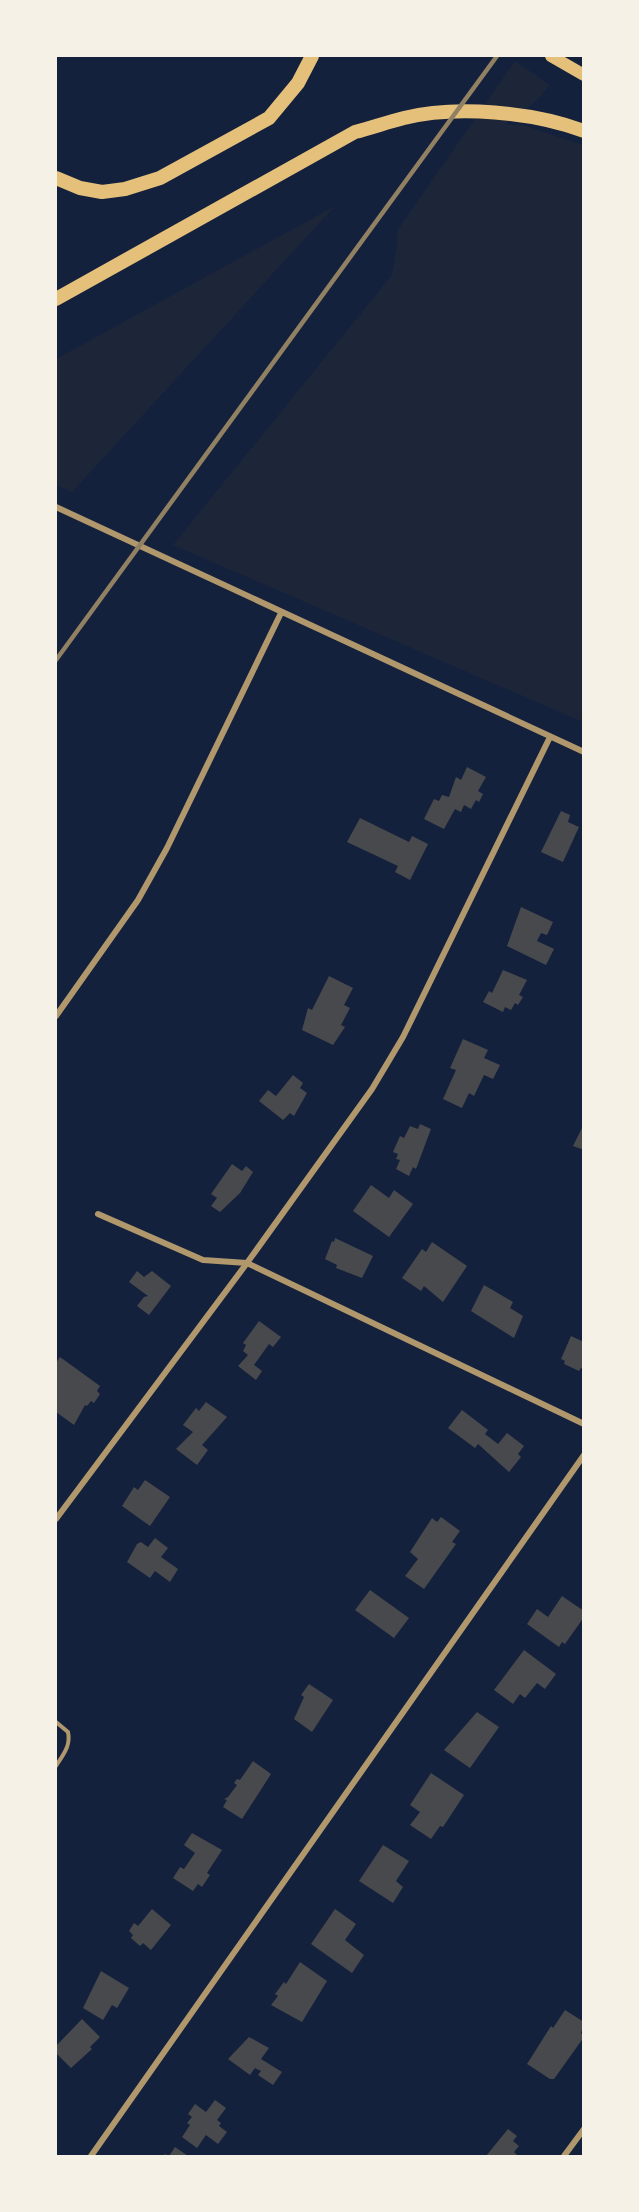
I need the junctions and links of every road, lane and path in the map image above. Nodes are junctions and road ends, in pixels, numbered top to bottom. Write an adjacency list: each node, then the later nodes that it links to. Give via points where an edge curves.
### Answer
1 (312, 56): 5 (highway, via 289,97 269,118 160,178 102,192)
2 (551, 56): 3 (main road)
3 (584, 75)
4 (584, 130): 6 (highway, via 504,114 461,112 406,117 355,132)
5 (56, 178)
6 (56, 299)
7 (56, 507): 8 (street)
8 (281, 613): 9 (street); 11 (street, via 150,879)
9 (550, 737): 10 (street); 13 (street, via 404,1038)
10 (584, 752)
11 (56, 1016)
12 (98, 1214): 13 (street, via 203,1260)
13 (247, 1263): 14 (street); 16 (street)
14 (584, 1424)
15 (584, 1455): 20 (street)
16 (56, 1519)
17 (56, 1722): 18 (lane, via 69,1732 70,1738)
18 (56, 1766)
19 (584, 2129): 21 (street)
20 (91, 2157)
21 (564, 2157)

